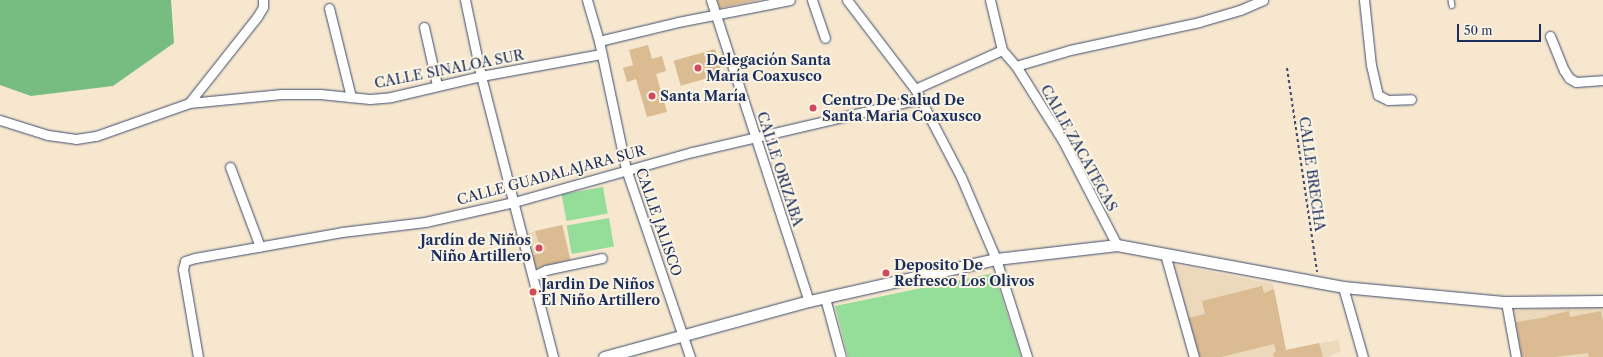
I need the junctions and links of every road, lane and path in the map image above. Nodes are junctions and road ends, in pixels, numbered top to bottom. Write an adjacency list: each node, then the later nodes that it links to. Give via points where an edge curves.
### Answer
1 (263, 0): 28 (street, via 257,17)
2 (464, 0): 21 (street)
3 (587, 0): 16 (street, CALLE JALISCO)
4 (711, 0): 12 (street, CALLE ORIZABA)
5 (790, 0): 12 (street)
6 (812, 0): 15 (street)
7 (847, 0): 24 (street)
8 (990, 0): 17 (street, CALLE ZACATECAS)
9 (1263, 0): 19 (street, via 1206,20 1070,50)
10 (1364, 0): 27 (street, via 1371,65 1378,95 1388,100)
11 (329, 8): 25 (street)
12 (715, 16): 16 (street); 30 (street, CALLE ORIZABA)
13 (424, 27): 23 (street)
14 (1550, 36): 22 (street, via 1569,78 1576,82)
15 (826, 38)
16 (599, 41): 18 (street, CALLE JALISCO)
17 (1002, 50): 19 (street, CALLE ZACATECAS); 24 (street)
18 (601, 54): 21 (street, CALLE SINALOA SUR); 32 (street, CALLE JALISCO)
19 (1016, 66): 34 (street, CALLE ZACATECAS, via 1062,141)
20 (1287, 68): 40 (path, CALLE BRECHA)
21 (481, 76): 23 (street, CALLE SINALOA SUR); 33 (street)
22 (1603, 80)
23 (437, 86): 25 (street, CALLE SINALOA SUR, via 391,97)
24 (915, 89): 26 (street)
25 (351, 97): 28 (street, CALLE SINALOA SUR, via 282,94)
26 (920, 99): 30 (street, CALLE GUADALAJARA SUR); 38 (street, via 961,177)
27 (1411, 99)
28 (189, 103): 29 (street, CALLE SINALOA SUR, via 96,136 76,139 48,135)
29 (0, 120)
30 (755, 138): 32 (street, CALLE GUADALAJARA SUR); 44 (street, CALLE ORIZABA)
31 (230, 167): 35 (street)
32 (626, 169): 33 (street, CALLE GUADALAJARA SUR); 46 (street, CALLE JALISCO)
33 (514, 202): 35 (street, CALLE GUADALAJARA SUR, via 425,222 342,232); 39 (street)
34 (1117, 245): 36 (street); 38 (street)
35 (260, 247): 47 (street, CALLE GUADALAJARA SUR, via 185,261 183,269)
36 (1164, 254): 40 (street); 53 (street)
37 (602, 258): 39 (street, via 546,270)
38 (996, 259): 42 (street); 52 (street)
39 (533, 276): 48 (street)
40 (1318, 283): 41 (street)
41 (1343, 287): 45 (street); 54 (street)
42 (825, 298): 44 (street); 51 (street)
43 (1603, 301): 45 (street)
44 (809, 302): 46 (street)
45 (1506, 302): 55 (street)
46 (684, 334): 49 (street); 50 (street, CALLE JALISCO)
47 (198, 357)
48 (552, 357)
49 (604, 357)
50 (690, 357)
51 (841, 357)
52 (1027, 357)
53 (1194, 357)
54 (1362, 357)
55 (1516, 357)

